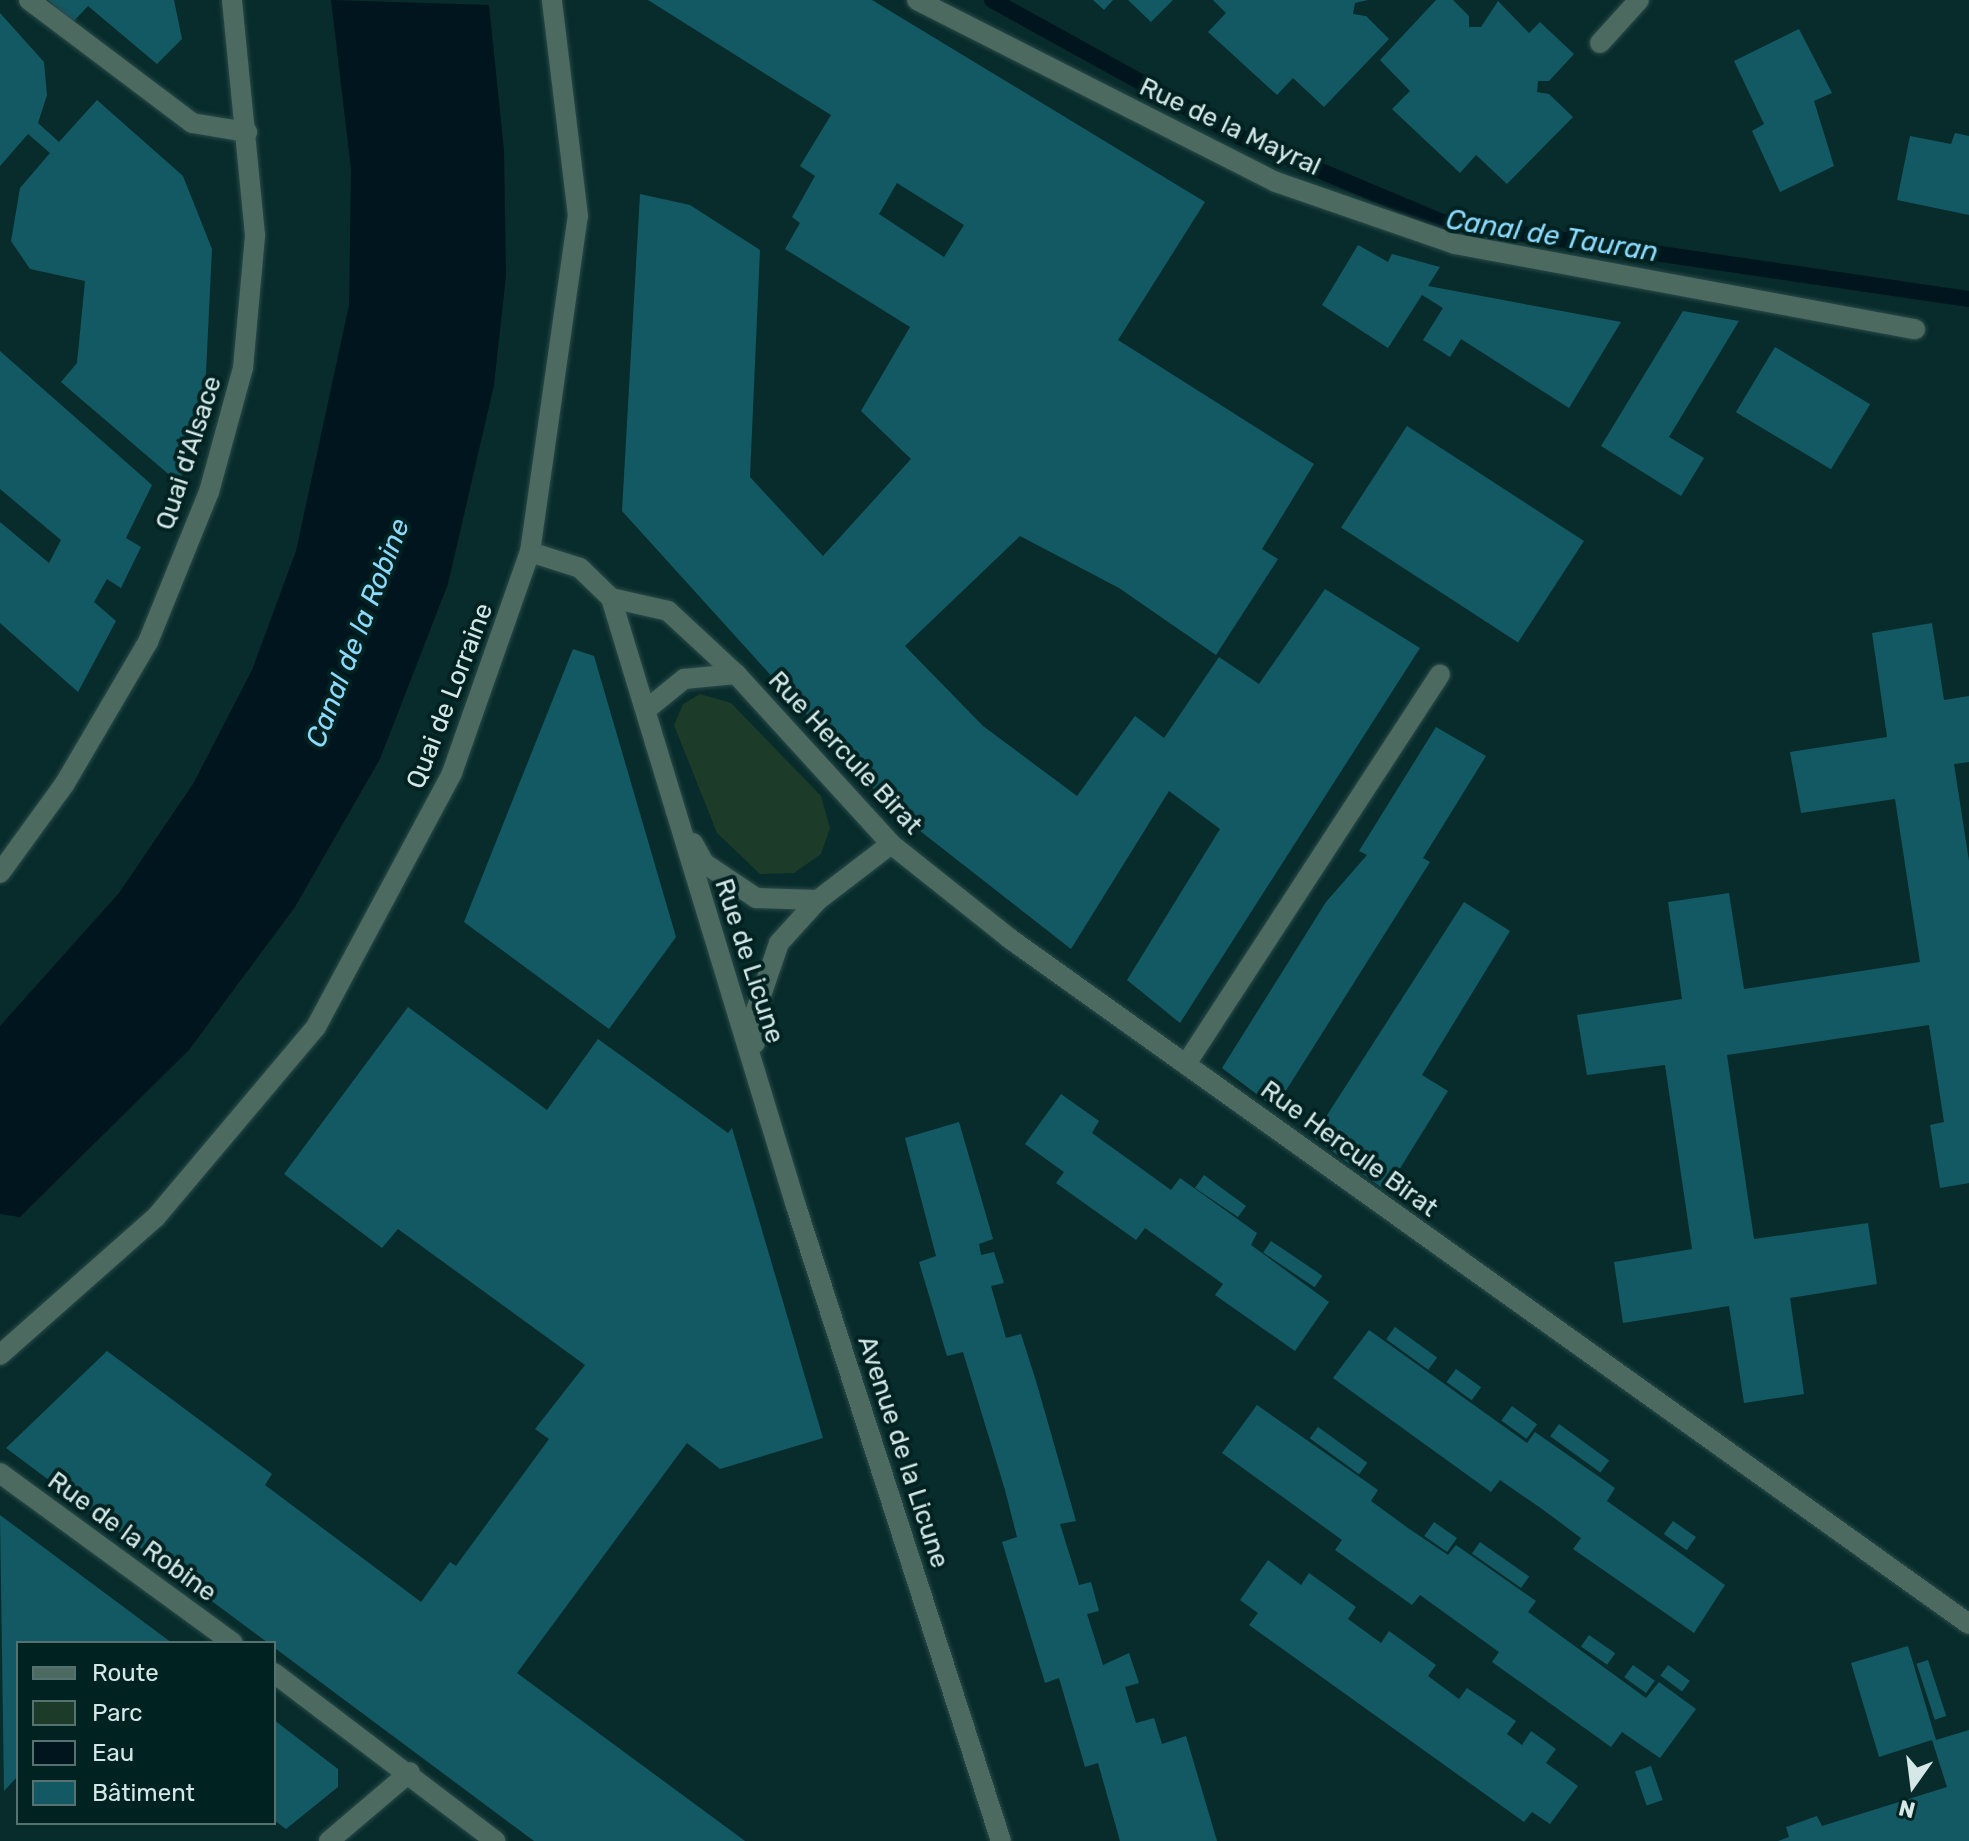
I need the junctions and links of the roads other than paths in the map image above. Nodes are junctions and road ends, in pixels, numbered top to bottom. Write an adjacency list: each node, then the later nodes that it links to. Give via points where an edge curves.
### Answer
1 (29, 0): 7 (street, via 192,123)
2 (232, 0): 7 (street, Quai d'Alsace)
3 (552, 0): 9 (street, Quai de Lorraine, via 578,216)
4 (917, 0): 8 (street, Rue de la Mayral, via 1276,182 1455,244)
5 (1639, 0): 6 (street)
6 (1600, 43)
7 (247, 132): 16 (street, Quai d'Alsace, via 255,235 243,368 209,492 148,642 64,785)
8 (1915, 329)
9 (530, 552): 10 (street, via 580,568); 20 (street, Quai de Lorraine, via 452,773 316,1027 156,1217)
10 (611, 598): 11 (street, Rue Hercule Birat, via 668,611); 13 (street, Rue de Licune)
11 (736, 674): 13 (street, Rue Hercule Birat, via 684,679); 15 (street, Rue Hercule Birat)
12 (1440, 675): 18 (street)
13 (647, 709): 14 (street, Rue de Licune)
14 (673, 808): 17 (street, Rue de Licune, via 704,863 756,898); 19 (street, Rue de Licune)
15 (891, 844): 17 (street, Rue de Licune); 18 (street, Rue Hercule Birat)
16 (0, 873)
17 (818, 900): 19 (street, Rue de Licune, via 779,943 753,1019)
18 (1186, 1064): 22 (street, Rue Hercule Birat)
19 (759, 1079): 28 (street, Avenue de la Licune)
20 (0, 1355)
21 (0, 1473): 23 (street, Rue de la Robine)
22 (1969, 1624)
23 (230, 1641)
24 (276, 1674): 25 (street)
25 (410, 1772): 26 (street); 27 (street)
26 (329, 1841)
27 (495, 1841)
28 (1001, 1841)

